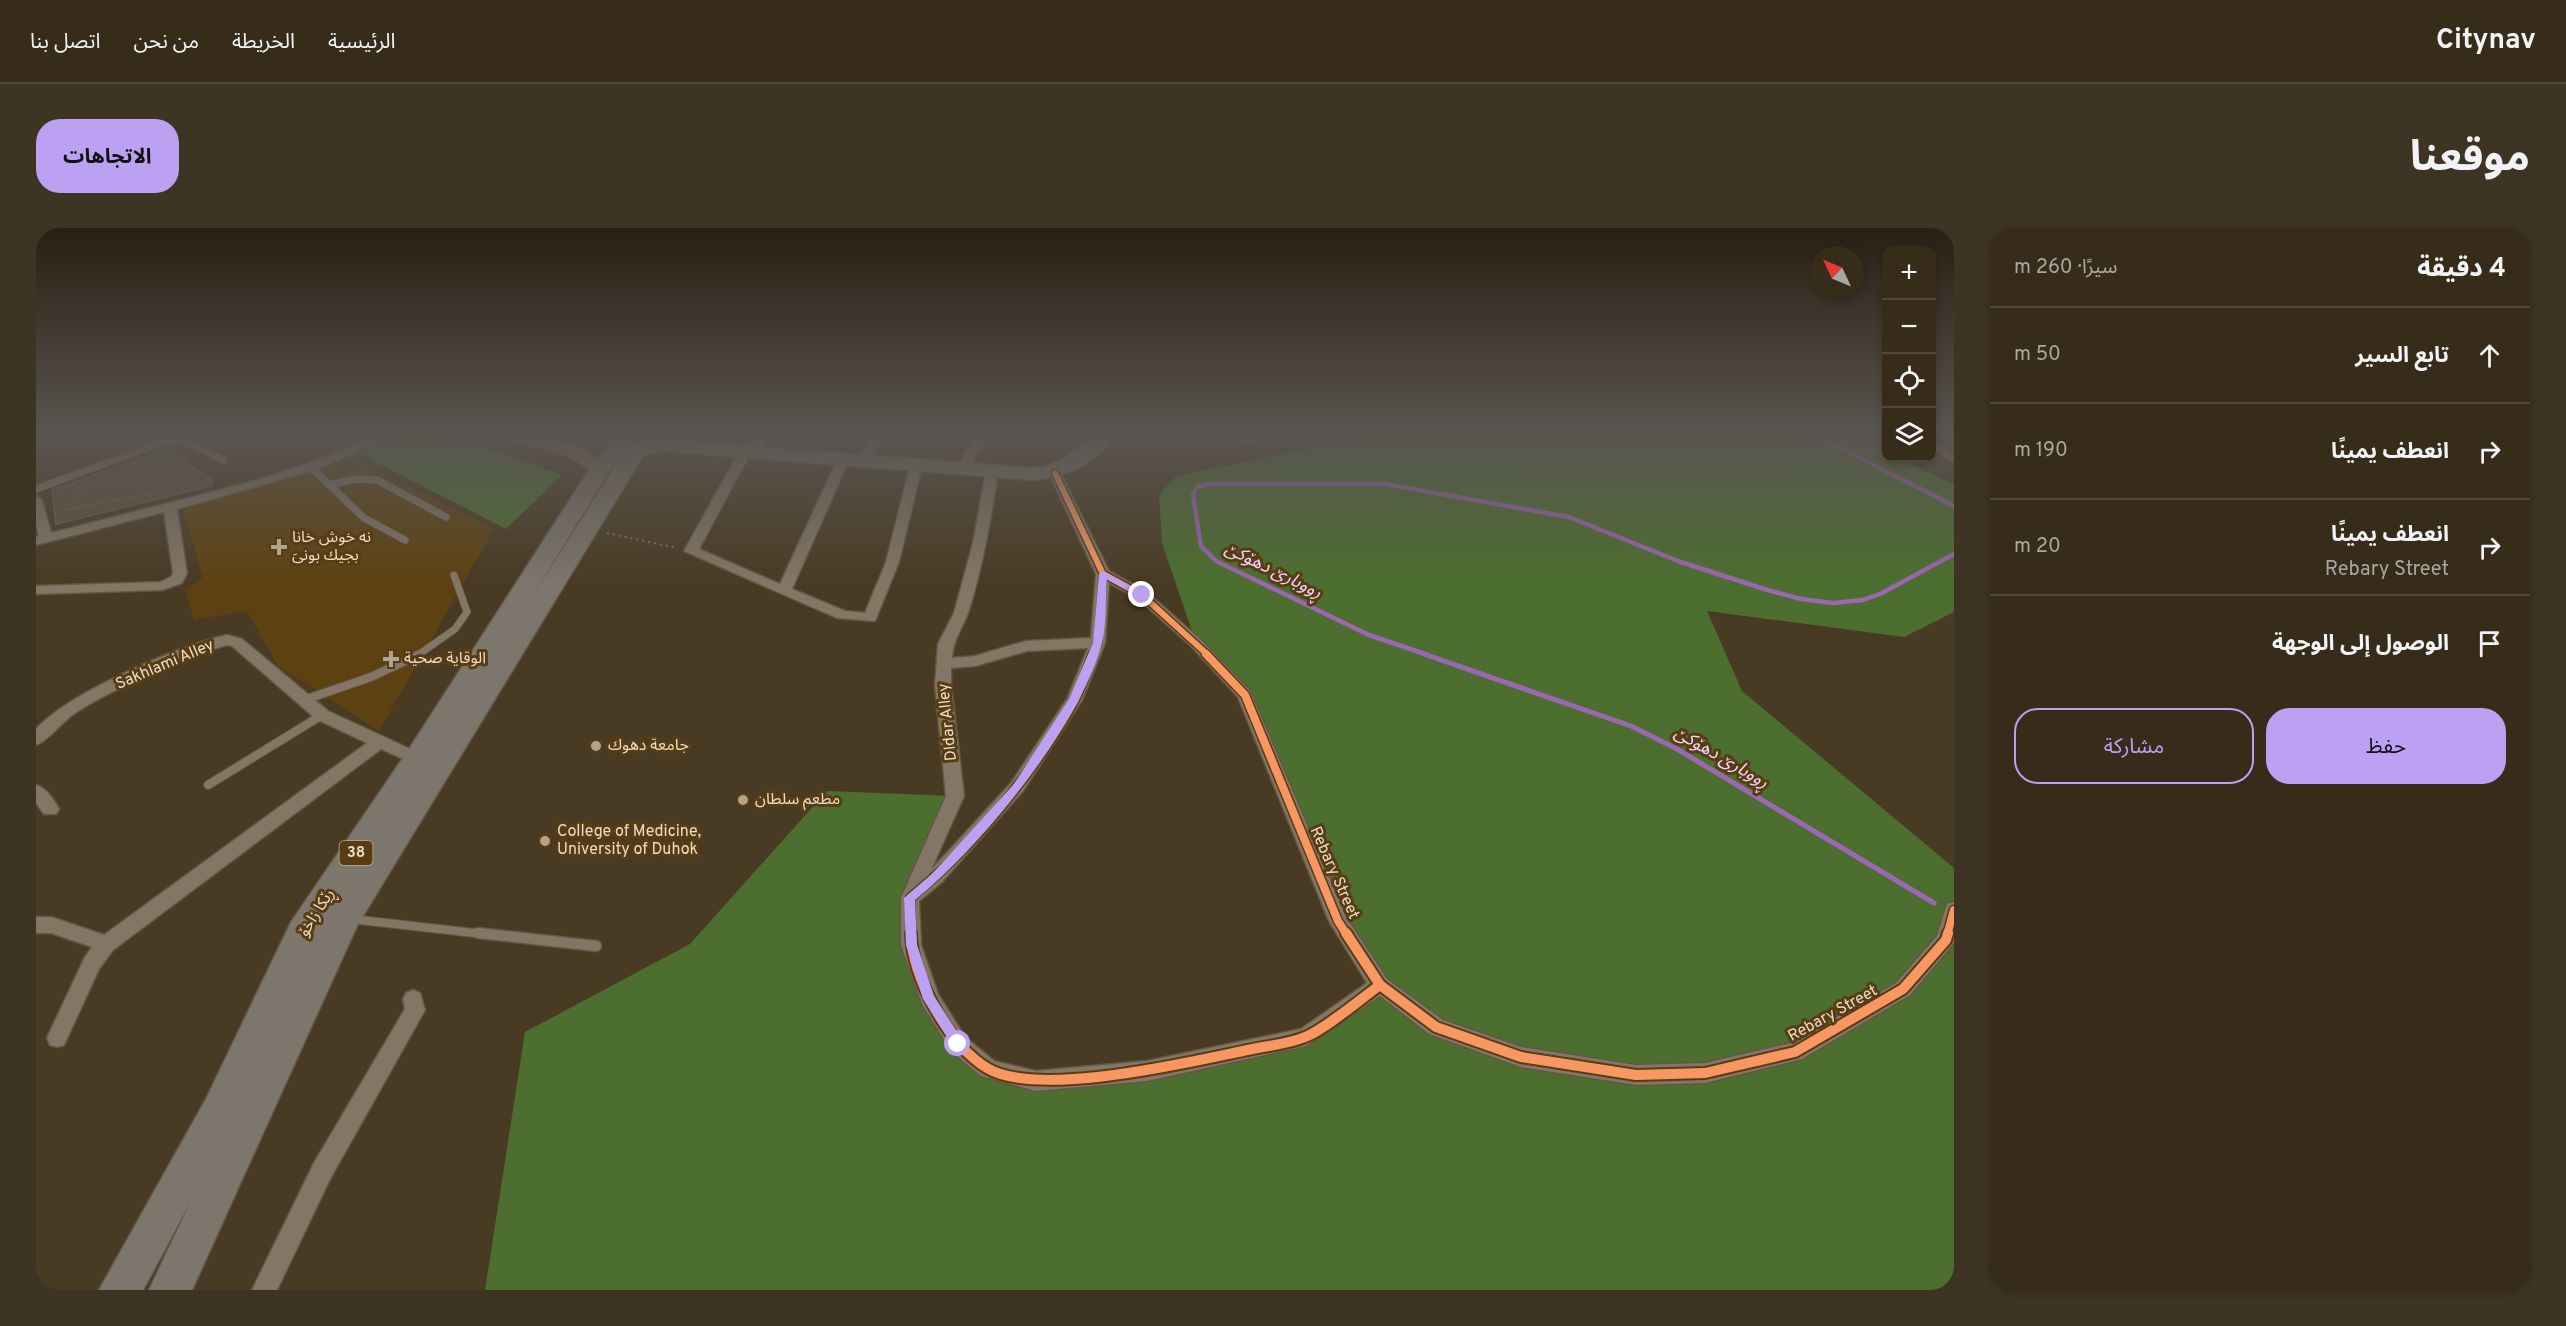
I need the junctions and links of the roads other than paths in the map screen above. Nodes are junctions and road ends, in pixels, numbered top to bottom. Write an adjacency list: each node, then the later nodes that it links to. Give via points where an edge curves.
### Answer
1 (329, 485): 15 (lane, via 362,519)
2 (251, 486): 12 (street)
3 (387, 486): 13 (lane)
4 (590, 486): 26 (highway, ڕێکا زاخۆ / 38)
5 (612, 486): 32 (highway, ڕێکا زاخۆ / 38)
6 (727, 486): 18 (street, via 691,551)
7 (839, 486): 18 (street)
8 (911, 486): 18 (street, via 894,557 870,618 842,615)
9 (990, 486): 21 (street, Dldar Alley, via 980,543 961,613 945,644)
10 (1061, 486): 16 (street)
11 (36, 500): 14 (street)
12 (170, 507): 14 (street); 19 (street, via 180,573 177,580 162,586)
13 (446, 517)
14 (41, 539)
15 (405, 540)
16 (1103, 574): 20 (street); 36 (street, Rebary Street, via 1142,595 1196,643 1245,695 1338,921)
17 (454, 575): 22 (lane, via 467,612 459,627 420,654)
18 (785, 589)
19 (36, 590)
20 (1098, 643): 21 (street, via 1026,646 975,661); 30 (street, via 1074,700 1017,787 936,877)
21 (944, 664): 30 (street, Dldar Alley, via 955,796)
22 (304, 700): 23 (street, Sakhlami Alley); 24 (street, Sakhlami Alley, via 237,642 227,640 107,689 51,724)
23 (322, 715): 25 (street, Sakhlami Alley); 27 (lane)
24 (36, 739)
25 (378, 743): 26 (street, Sakhlami Alley); 34 (street)
26 (417, 759): 39 (highway, ڕێکا زاخۆ / 38, via 303,932 219,1112)
27 (208, 785)
28 (36, 791): 29 (street)
29 (50, 809)
30 (910, 898): 36 (street, via 911,945 928,999 958,1044 988,1069 1036,1081 1147,1071 1306,1037)
31 (1954, 910): 36 (street, Rebary Street, via 1946,940 1904,989 1795,1052 1705,1073 1636,1075 1521,1057 1436,1027)
32 (344, 918): 35 (lane); 39 (highway, ڕێکا زاخۆ / 38)
33 (36, 925): 34 (street, via 51,925)
34 (106, 944): 38 (street, via 92,963)
35 (596, 946)
36 (1380, 985)
37 (413, 999): 44 (street, via 415,1010 322,1171)
38 (57, 1038)
39 (177, 1230): 40 (highway); 41 (highway, ڕێکا زاخۆ / 38); 42 (highway, ڕێکا زاخۆ / 38); 43 (highway, ڕێکا زاخۆ)
40 (105, 1290)
41 (120, 1290)
42 (170, 1290)
43 (179, 1290)
44 (264, 1290)

